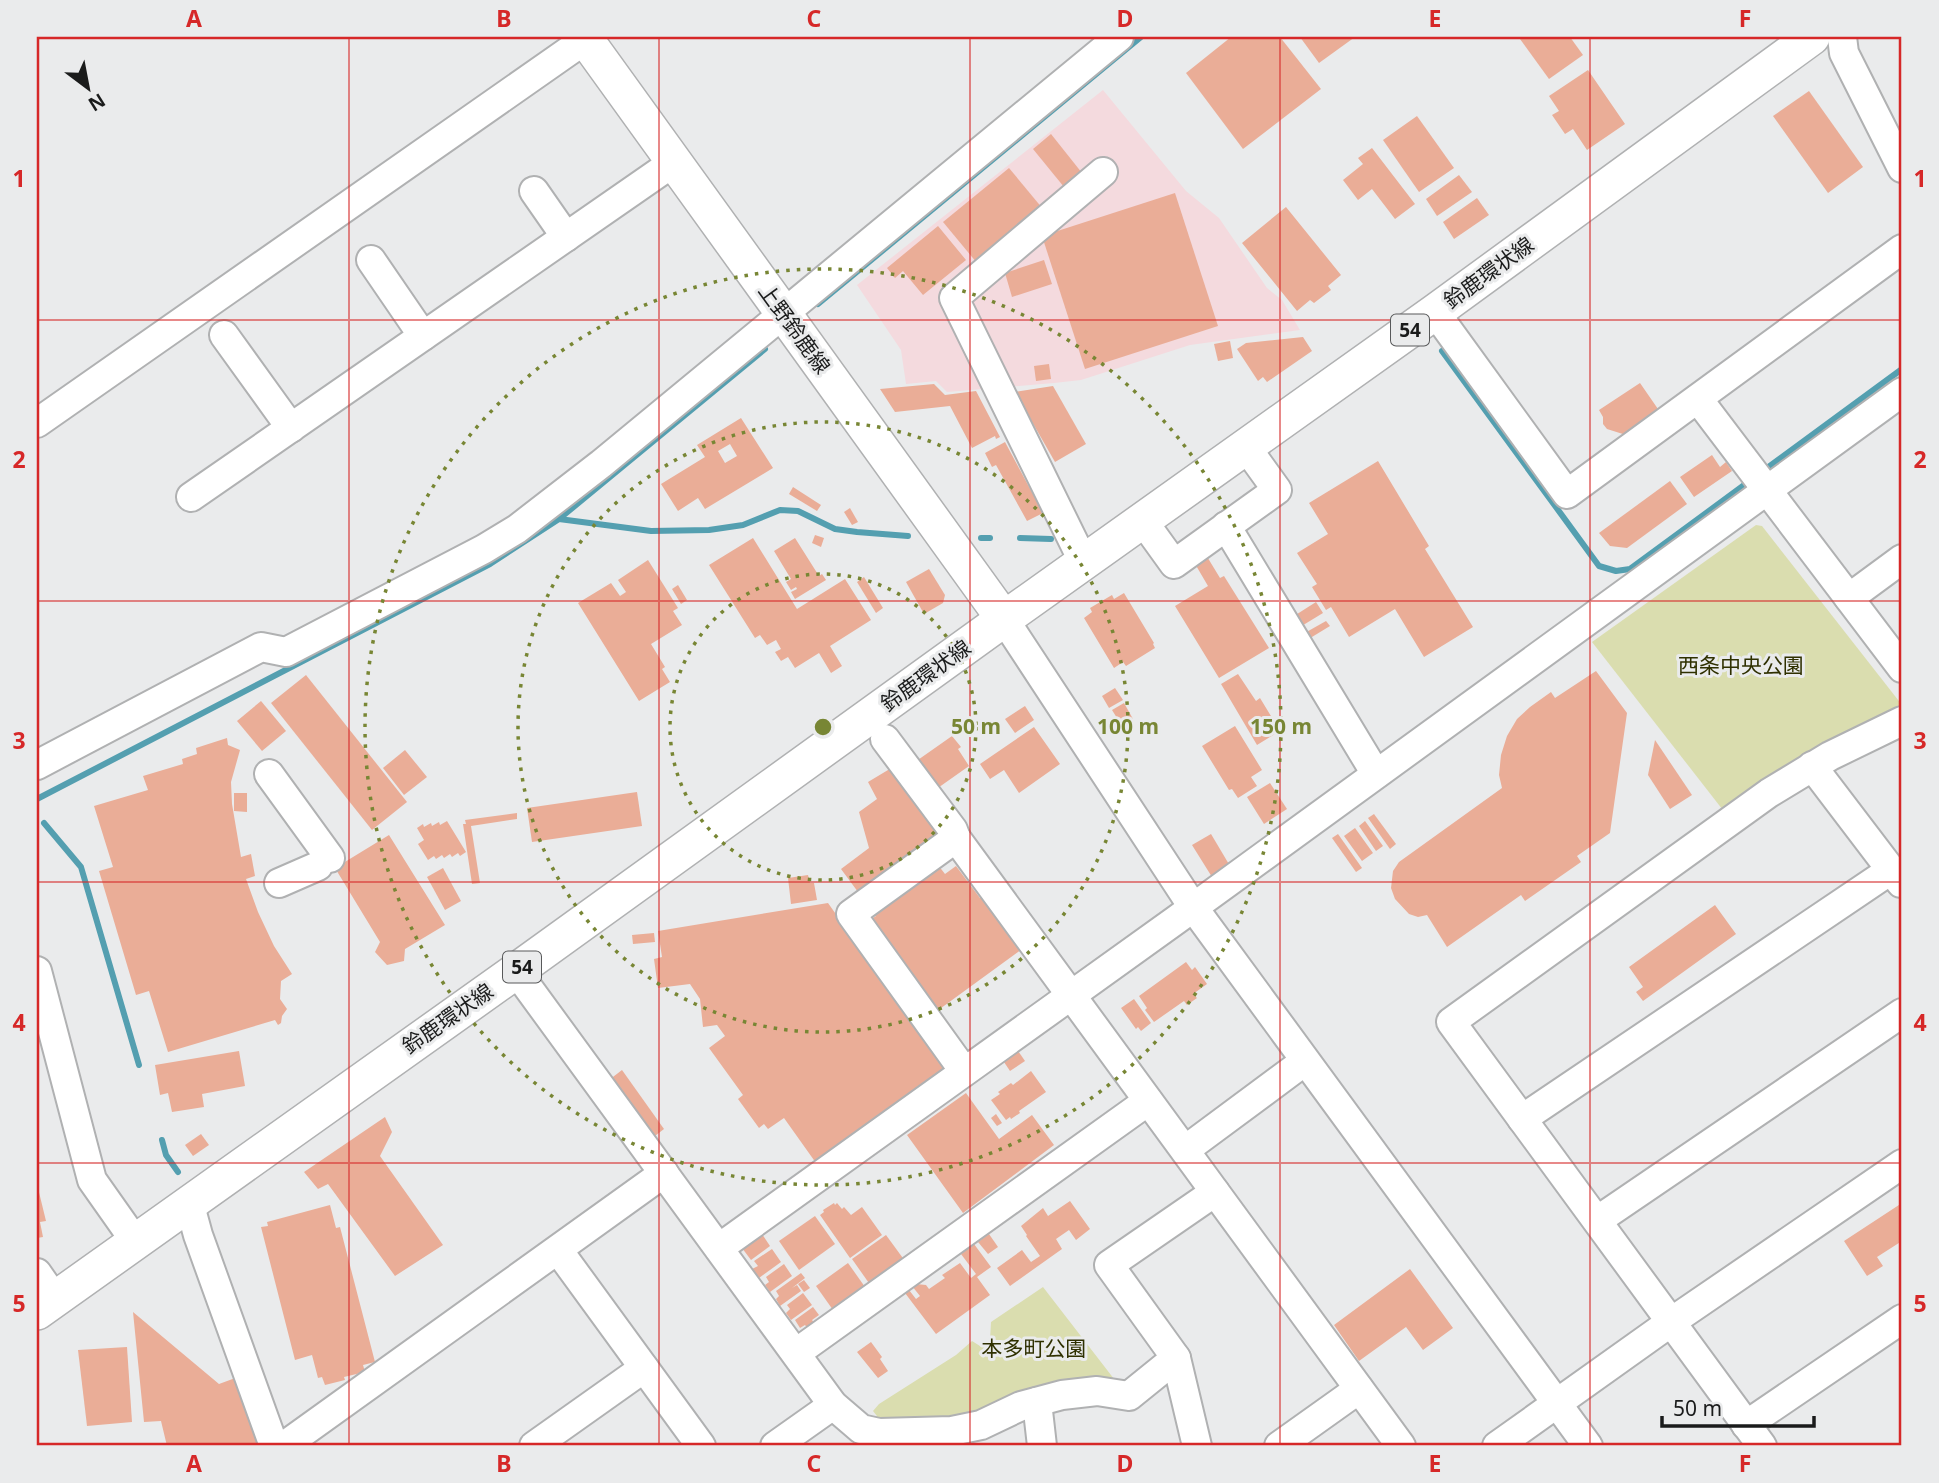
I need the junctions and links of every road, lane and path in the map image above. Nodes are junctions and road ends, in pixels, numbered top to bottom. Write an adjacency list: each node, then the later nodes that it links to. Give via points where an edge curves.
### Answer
1 (1119, 37): 13 (street)
2 (1812, 37): 12 (main road, 鈴鹿環状線 / 54)
3 (1842, 37): 6 (street, via 1844,53)
4 (585, 38): 5 (main road, 上野鈴鹿線); 18 (street)
5 (674, 162): 9 (street); 13 (main road, 上野鈴鹿線)
6 (1902, 168)
7 (1103, 172): 26 (street, via 954,298)
8 (534, 191): 9 (street)
9 (566, 237): 15 (street)
10 (1902, 249): 17 (street)
11 (371, 260): 15 (street)
12 (1435, 312): 17 (street, via 1567,494); 20 (main road, 鈴鹿環状線 / 54)
13 (783, 314): 28 (main road, 上野鈴鹿線); 32 (street, via 561,496 484,549 286,652 261,647)
14 (224, 335): 19 (street)
15 (423, 336): 19 (street)
16 (1902, 392): 21 (street)
17 (1698, 399): 21 (street)
18 (37, 423)
19 (290, 428): 22 (street)
20 (1246, 447): 23 (main road, 鈴鹿環状線 / 54); 24 (street, via 1277,490)
21 (1760, 481): 27 (street); 35 (street)
22 (191, 498)
23 (1143, 520): 24 (street, via 1174,564); 26 (main road, 鈴鹿環状線 / 54)
24 (1226, 526): 35 (street)
25 (1902, 559): 27 (street)
26 (1084, 563): 28 (main road, 鈴鹿環状線 / 54)
27 (1849, 598): 29 (street)
28 (1004, 619): 39 (street); 41 (main road, 鈴鹿環状線 / 54)
29 (1902, 668)
30 (1902, 721): 33 (street)
31 (885, 739): 36 (street)
32 (37, 765)
33 (1812, 766): 37 (street); 47 (street, via 1451,1022)
34 (269, 774): 38 (street, via 324,862)
35 (1376, 774): 39 (street)
36 (956, 838): 42 (street); 45 (street, via 851,915)
37 (1897, 877): 47 (street)
38 (279, 883)
39 (1193, 906): 42 (street); 44 (street)
40 (37, 971): 54 (street, via 92,1180)
41 (516, 971): 50 (street); 52 (main road, 鈴鹿環状線 / 54)
42 (1071, 996): 45 (street); 46 (street)
43 (1902, 1013): 53 (street)
44 (1305, 1061): 48 (street); 65 (street)
45 (964, 1071): 55 (street)
46 (1148, 1101): 48 (street); 60 (street)
47 (1522, 1119): 53 (street)
48 (1185, 1150): 51 (street)
49 (1902, 1164): 59 (street)
50 (664, 1173): 55 (street); 56 (street)
51 (1215, 1192): 61 (street, via 1109,1265); 63 (street)
52 (189, 1202): 54 (main road, 鈴鹿環状線 / 54); 68 (street)
53 (1598, 1220): 59 (street)
54 (135, 1241): 57 (main road, 鈴鹿環状線 / 54)
55 (719, 1248): 60 (street)
56 (558, 1250): 62 (street); 69 (street)
57 (43, 1295)
58 (1902, 1319): 67 (street)
59 (1671, 1322): 65 (street); 67 (street)
60 (796, 1353): 66 (street)
61 (1176, 1358): 64 (street, via 1129,1396 1097,1391); 74 (street)
62 (643, 1368): 70 (street); 71 (street)
63 (1359, 1389): 75 (street); 76 (street)
64 (1037, 1402): 66 (street, via 981,1425 952,1431 879,1433 861,1429); 73 (street)
65 (1557, 1403): 77 (street); 78 (street)
66 (833, 1405): 72 (street)
67 (1754, 1436)
68 (274, 1446)
69 (285, 1446)
70 (534, 1446)
71 (701, 1446)
72 (775, 1446)
73 (1042, 1446)
74 (1197, 1446)
75 (1279, 1446)
76 (1401, 1446)
77 (1497, 1446)
78 (1588, 1446)

